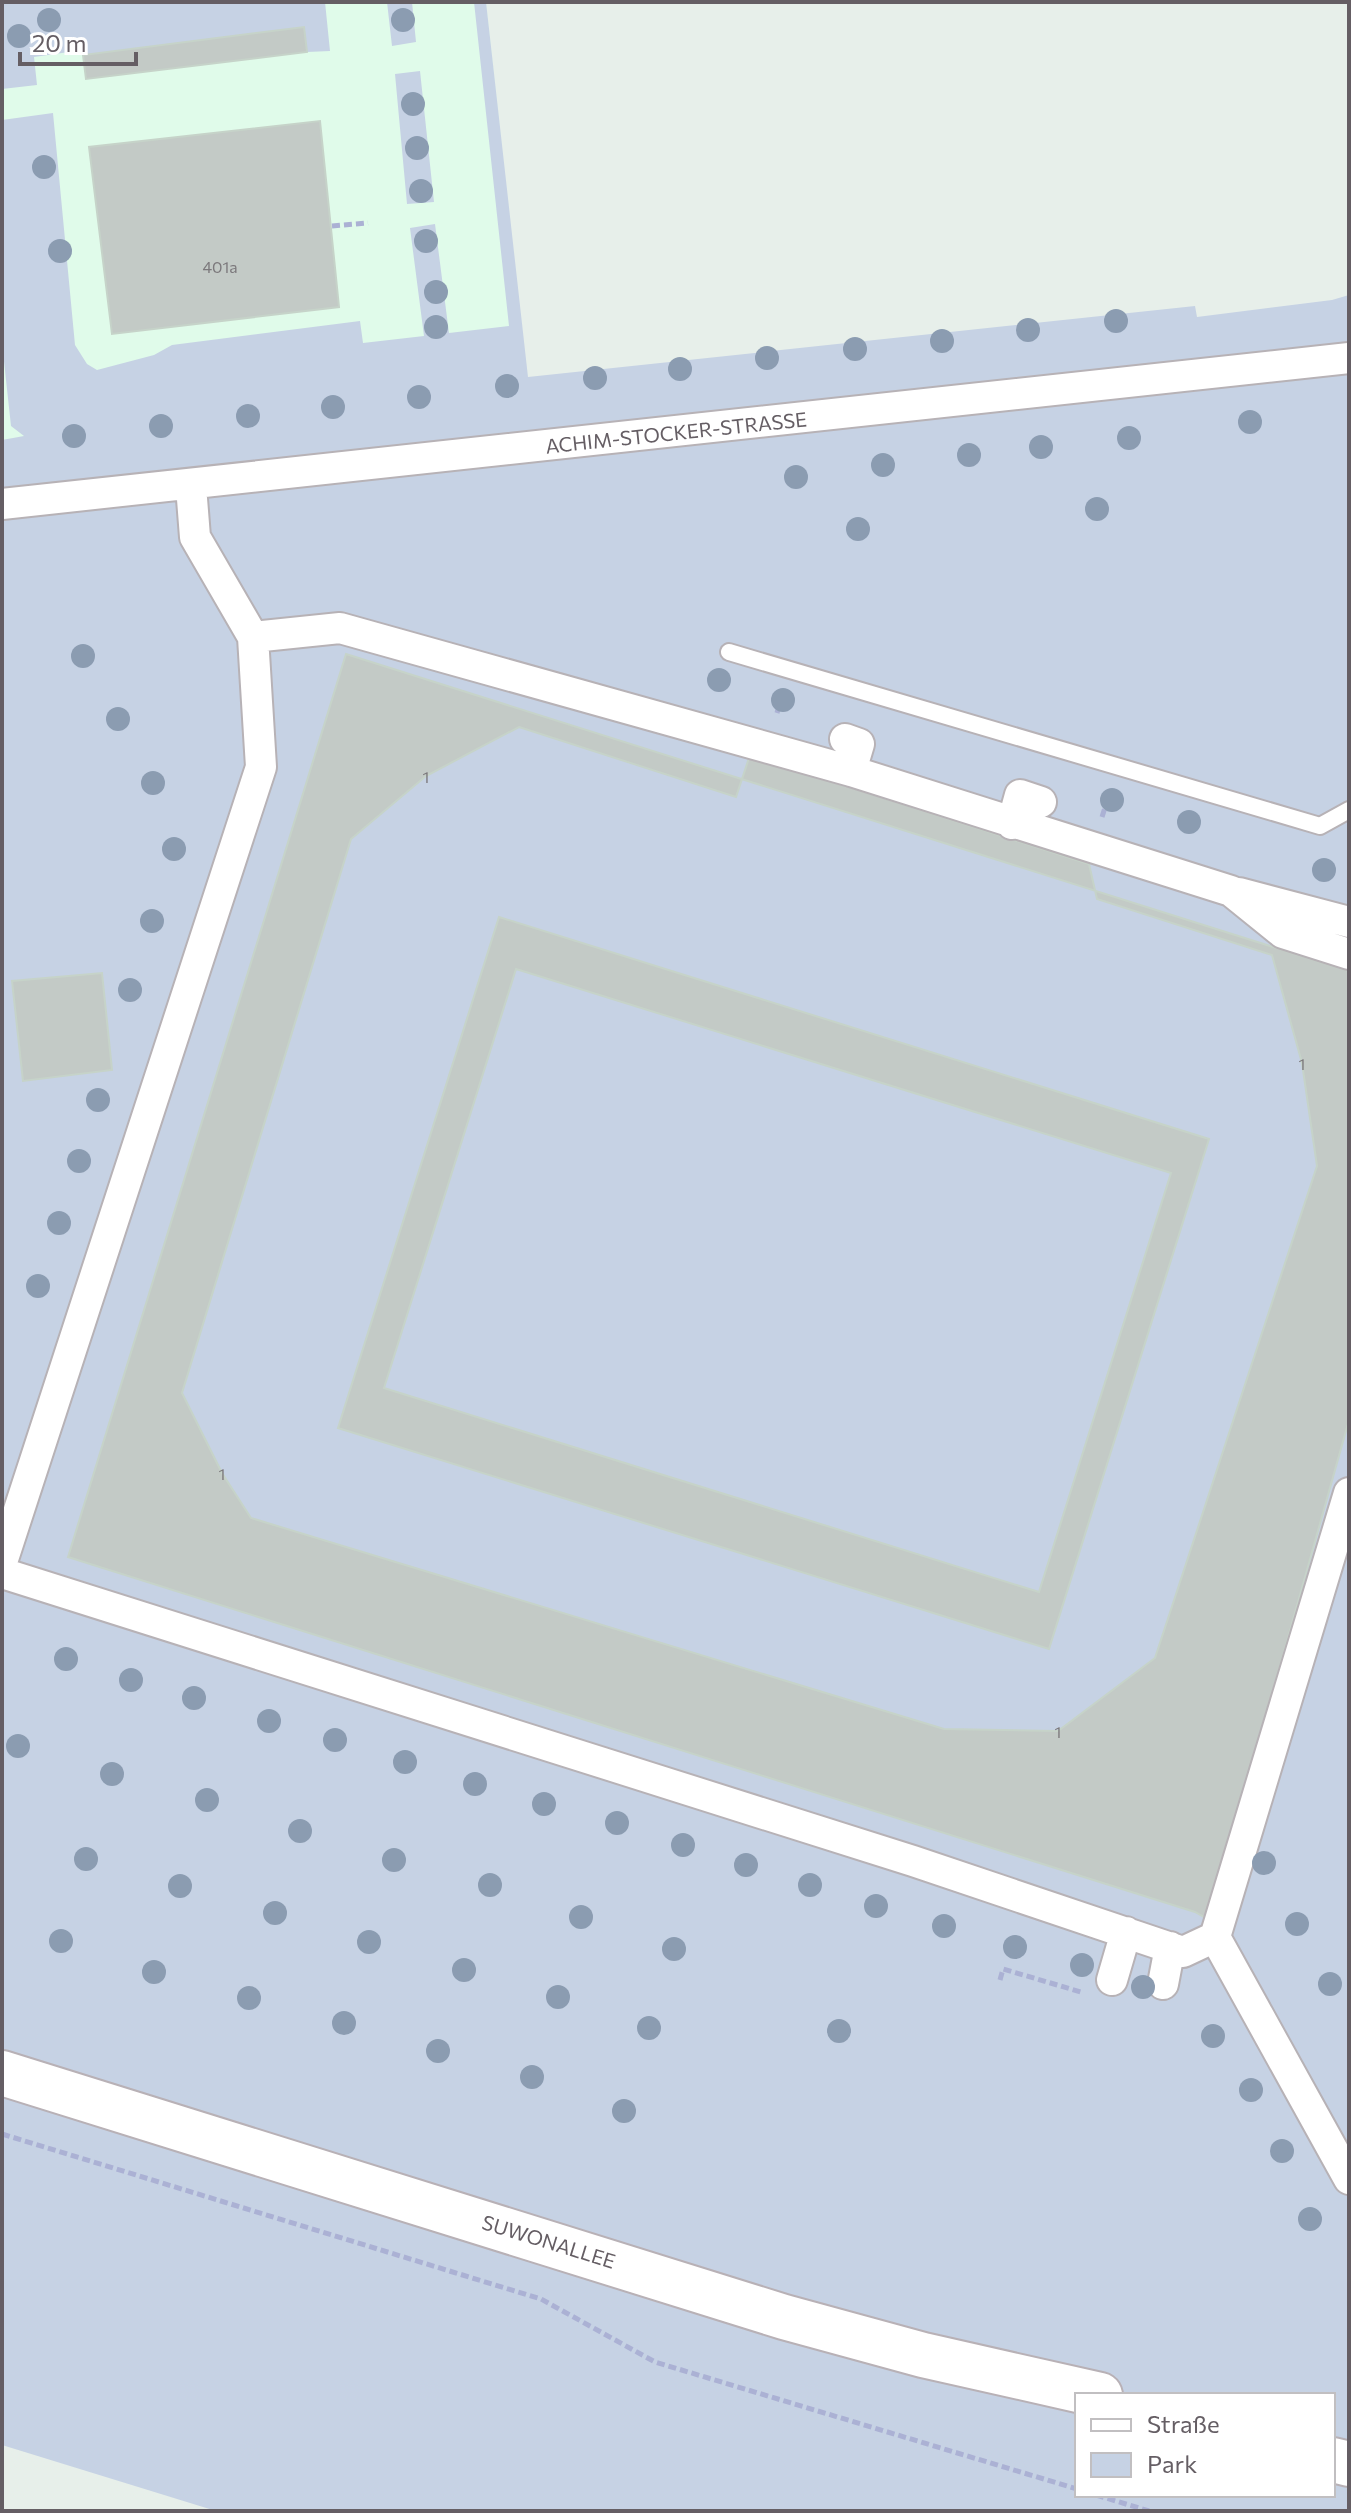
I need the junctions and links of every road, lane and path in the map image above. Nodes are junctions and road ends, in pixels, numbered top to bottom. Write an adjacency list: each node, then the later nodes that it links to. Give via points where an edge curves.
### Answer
1 (368, 223): 2 (path)
2 (332, 226)
3 (1349, 358): 4 (street, ACHIM-STOCKER-STRASSE)
4 (191, 486): 5 (street, ACHIM-STOCKER-STRASSE); 6 (street, via 195,537)
5 (2, 504)
6 (253, 637): 9 (street, via 340,628); 17 (street, via 261,767)
7 (729, 652): 11 (lane, via 1320,826)
8 (845, 739): 9 (street, via 859,744)
9 (851, 771): 12 (street)
10 (1041, 802): 12 (street, via 1020,795)
11 (1349, 810)
12 (1012, 824): 13 (street)
13 (1231, 891): 14 (street); 15 (street, via 1283,933)
14 (1349, 922)
15 (1349, 954)
16 (1349, 1493): 20 (street)
17 (2, 1562)
18 (2, 1573): 19 (street)
19 (1126, 1932): 21 (street); 22 (street)
20 (1215, 1937): 21 (street, via 1183,1952); 26 (street)
21 (1170, 1947): 23 (street)
22 (1112, 1980)
23 (1163, 1984)
24 (2, 2073): 27 (street, SUWONALLEE, via 784,2317)
25 (2, 2134): 28 (path, via 541,2299 655,2362)
26 (1349, 2179)
27 (1091, 2393)
28 (1075, 2488)
29 (1103, 2497): 30 (path)
30 (1149, 2511)

